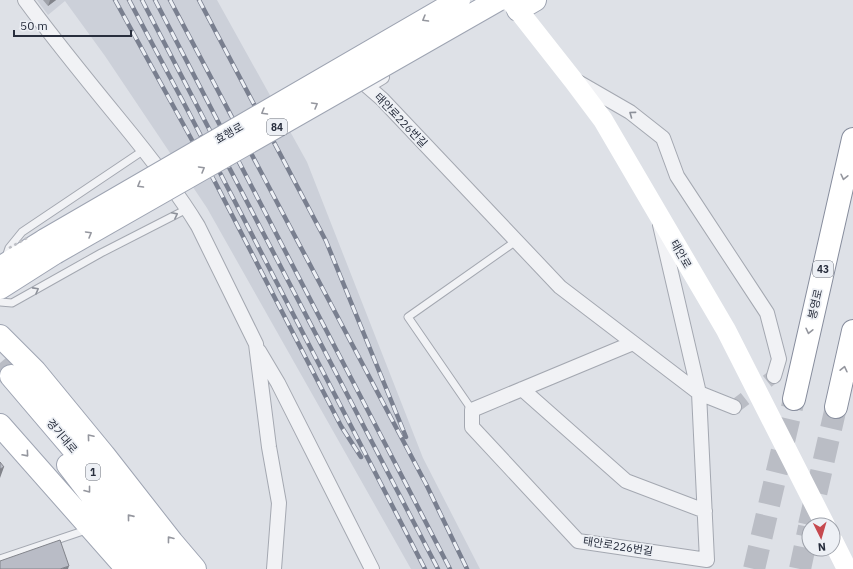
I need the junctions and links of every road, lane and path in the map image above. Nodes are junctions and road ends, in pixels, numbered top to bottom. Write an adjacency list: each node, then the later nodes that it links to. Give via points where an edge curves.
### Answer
1 (25, 0): 6 (street)
2 (459, 0): 10 (main road, 효행로 / 84, one-way to 10, bridge)
3 (514, 2): 4 (street, 태안로); 9 (street, 태안로226번길, via 367,86); 10 (main road, 84, one-way to 3, bridge)
4 (573, 80): 8 (street, 태안로, via 603,120); 18 (street, one-way to 4, via 779,359 767,313 677,176 662,138 630,112)
5 (853, 139): 22 (main road, 봉영로 / 43, one-way to 22)
6 (144, 150): 7 (street); 11 (lane, via 22,232 9,248)
7 (187, 209): 13 (lane, one-way to 7, via 12,303); 17 (street)
8 (656, 211): 21 (street, 태안로226번길); 28 (street, 태안로, via 726,330)
9 (516, 241): 16 (street, 태안로226번길, via 560,287); 25 (lane, 태안로226번길, via 408,317)
10 (50, 247): 11 (main road, 효행로 / 84); 12 (main road, 효행로 / 84)
11 (2, 266)
12 (0, 288)
13 (0, 302)
14 (853, 331): 24 (main road, one-way to 14)
15 (0, 336): 35 (main road, one-way to 15, via 35,371)
16 (634, 343): 20 (street); 21 (street, 태안로226번길)
17 (256, 344): 36 (street, via 279,503); 37 (street)
18 (774, 376)
19 (6, 381): 33 (main road, 경기대로 / 1, one-way to 33, via 31,421); 34 (main road, 경기대로 / 1, one-way to 19, via 114,497)
20 (522, 390): 25 (street); 27 (street, via 626,481)
21 (699, 393): 23 (street); 27 (street, 태안로226번길)
22 (794, 399)
23 (734, 407)
24 (836, 407)
25 (472, 410): 27 (street, 태안로226번길, via 472,427 578,541 707,560)
26 (0, 425): 29 (main road, one-way to 29)
27 (705, 511)
28 (821, 517)
29 (91, 528): 31 (lane); 32 (main road)
30 (841, 557): 38 (street)
31 (0, 559)
32 (127, 569)
33 (148, 569)
34 (173, 569)
35 (195, 569)
36 (274, 569)
37 (372, 569)
38 (847, 569)

